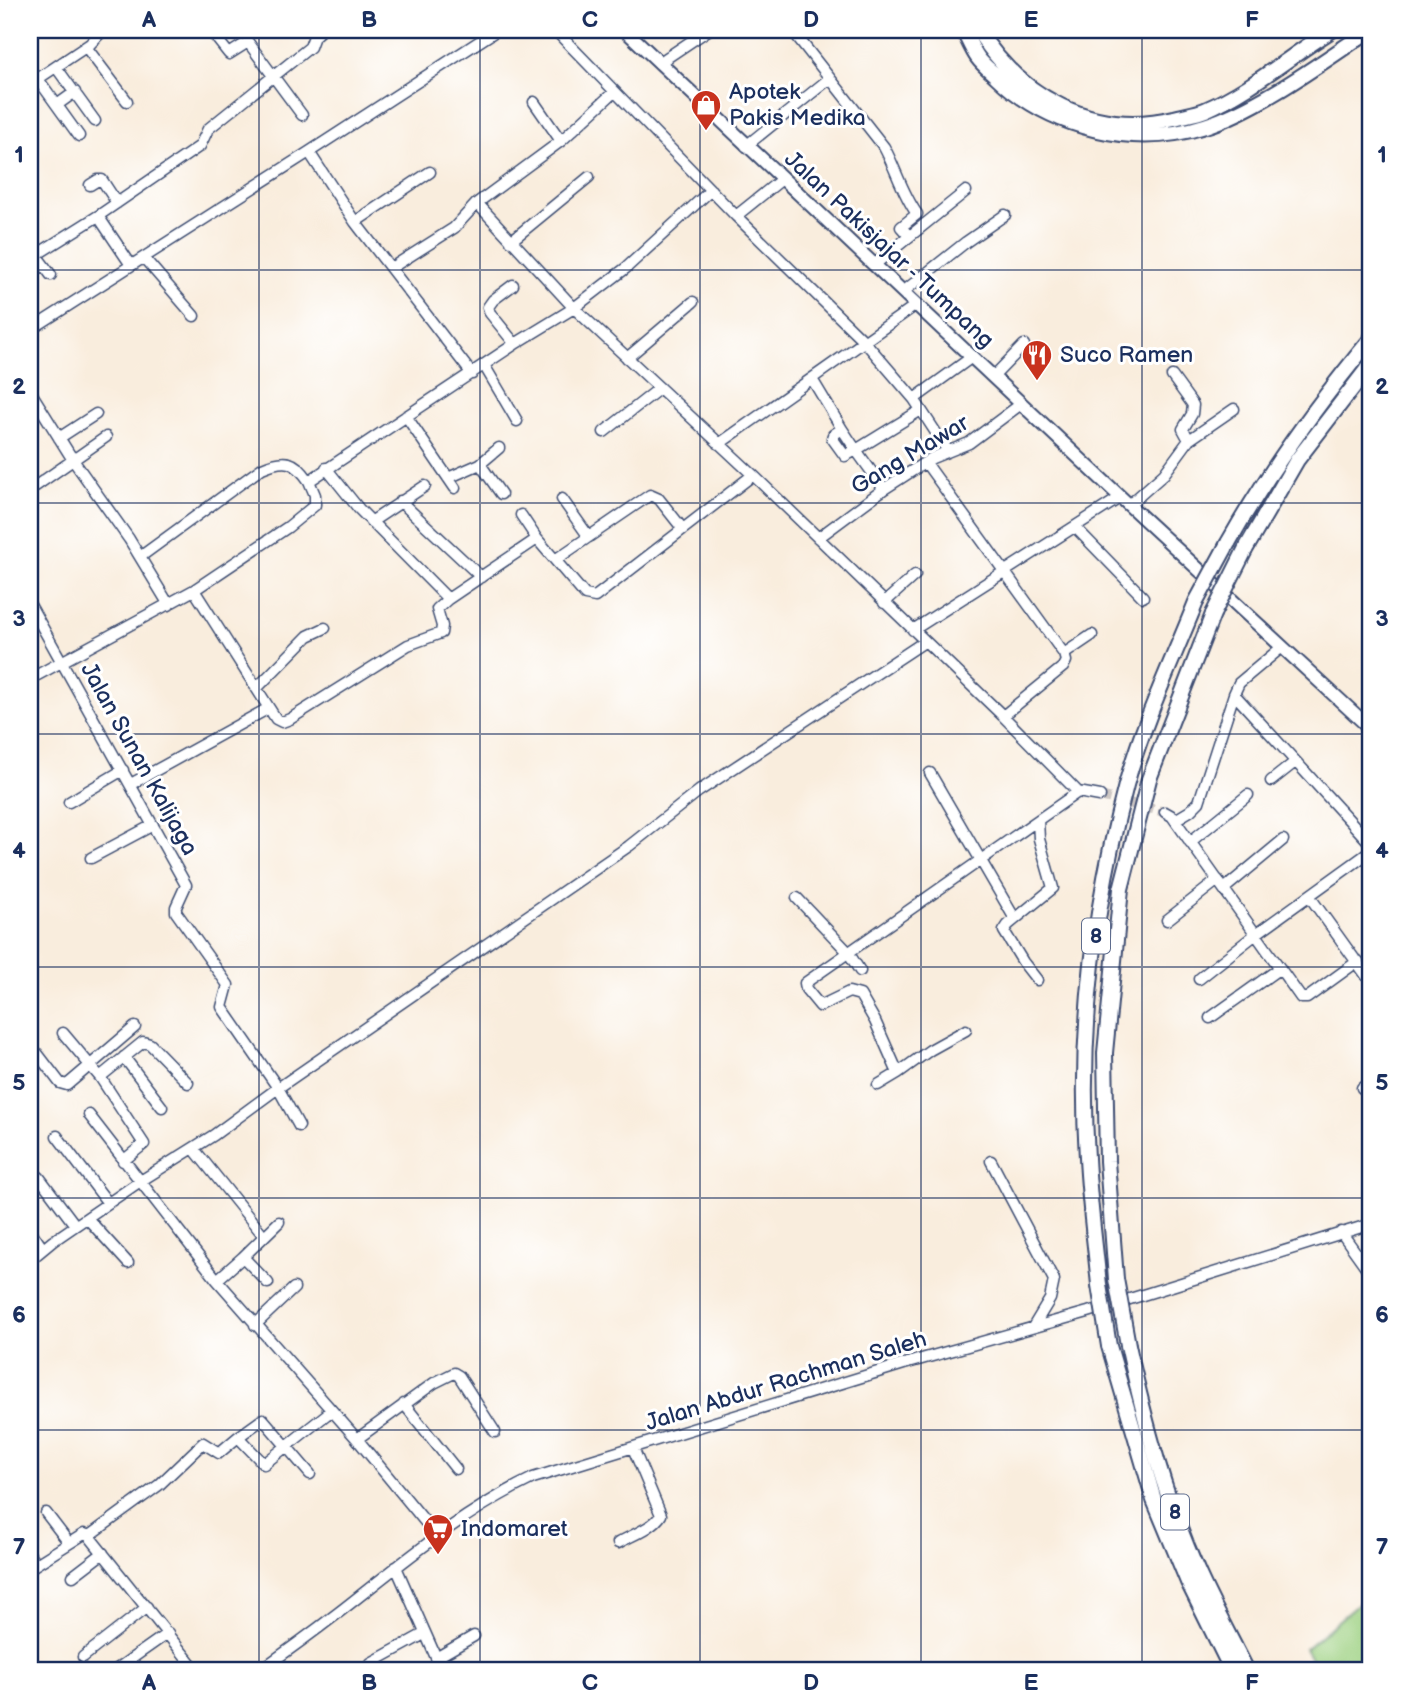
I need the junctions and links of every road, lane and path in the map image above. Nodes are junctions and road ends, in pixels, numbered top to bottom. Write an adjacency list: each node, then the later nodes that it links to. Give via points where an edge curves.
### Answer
1 (103, 30): 13 (street)
2 (210, 30): 16 (street, via 229,54 248,42)
3 (496, 30): 29 (street)
4 (555, 30): 20 (street)
5 (625, 30): 14 (main road, Jalan Pakisjajar - Tumpang)
6 (708, 30): 14 (street)
7 (792, 30): 17 (street)
8 (963, 30): 11 (highway, via 978,58 1014,94 1066,122 1133,134 1177,132 1237,113)
9 (978, 30): 10 (highway, via 991,52 1045,100 1115,122 1152,123 1202,111 1232,96)
10 (1332, 30)
11 (1370, 30)
12 (315, 32): 16 (street, via 310,47)
13 (86, 47): 15 (street); 21 (street)
14 (659, 63): 28 (main road, Jalan Pakisjajar - Tumpang)
15 (56, 67): 18 (street); 19 (street)
16 (272, 76): 24 (street); 36 (street, via 208,129 200,146)
17 (829, 79): 28 (street); 42 (street, via 895,167 904,195 917,214 901,227)
18 (34, 81): 23 (street)
19 (75, 92): 23 (street); 25 (street)
20 (614, 92): 27 (street); 34 (street)
21 (127, 101)
22 (534, 102): 27 (street)
23 (57, 105): 26 (street)
24 (302, 115)
25 (95, 121)
26 (79, 136)
27 (561, 141): 37 (street)
28 (746, 146): 32 (main road, Jalan Pakisjajar - Tumpang)
29 (309, 152): 41 (street); 45 (street)
30 (430, 172): 41 (street)
31 (589, 177): 43 (street)
32 (782, 179): 40 (street); 47 (main road, Jalan Pakisjajar - Tumpang)
33 (90, 186): 36 (street, via 102,180)
34 (711, 190): 40 (street); 54 (street, via 626,268)
35 (965, 191): 42 (street)
36 (117, 203): 39 (street)
37 (477, 203): 43 (street); 48 (street, via 454,228)
38 (1005, 215): 51 (street)
39 (98, 216): 44 (street); 46 (street)
40 (736, 216): 59 (street)
41 (355, 222): 48 (street)
42 (909, 236): 47 (street)
43 (511, 241): 54 (street)
44 (33, 251): 49 (street)
45 (144, 258): 46 (street); 56 (street)
46 (131, 265): 57 (street)
47 (874, 265): 51 (main road, Jalan Pakisjajar - Tumpang)
48 (391, 268): 66 (street)
49 (51, 275)
50 (513, 285): 60 (street, via 488,307)
51 (903, 292): 53 (main road, Jalan Pakisjajar - Tumpang)
52 (693, 302): 63 (street)
53 (916, 305): 59 (street); 62 (main road, Jalan Pakisjajar - Tumpang)
54 (574, 308): 60 (street); 63 (street)
55 (30, 314): 57 (street)
56 (194, 316)
57 (33, 327)
58 (1371, 339): 235 (highway, 8, bridge, via 1294,438 1196,602 1127,783 1093,953 1086,1050 1087,1157 1109,1346 1154,1500)
59 (865, 342): 69 (street); 72 (street)
60 (515, 344): 65 (street)
61 (1024, 345): 68 (street)
62 (972, 357): 68 (main road, Jalan Pakisjajar - Tumpang); 72 (street)
63 (627, 358): 70 (street)
64 (1371, 364): 236 (highway, 8, bridge, via 1297,460 1245,550 1213,614 1149,779 1121,889 1105,1054 1116,1279 1144,1419 1199,1573)
65 (484, 365): 66 (street); 78 (street)
66 (472, 374): 77 (street)
67 (1172, 376): 82 (street, via 1193,405 1183,429)
68 (993, 377): 73 (main road, Jalan Pakisjajar - Tumpang)
69 (812, 379): 83 (street); 85 (street, via 842,429 832,438 845,456)
70 (660, 388): 79 (street); 83 (street)
71 (30, 391): 81 (street)
72 (914, 399): 74 (street)
73 (1021, 404): 86 (street, Gang Mawar, via 969,443); 101 (main road, Jalan Pakisjajar - Tumpang)
74 (921, 410): 85 (street); 86 (street)
75 (1234, 410): 82 (street)
76 (96, 414): 81 (street)
77 (406, 416): 90 (street); 92 (street)
78 (517, 421)
79 (604, 432)
80 (106, 437): 87 (street)
81 (59, 438): 87 (street)
82 (1189, 440): 101 (street, via 1171,467)
83 (719, 444): 91 (street)
84 (499, 449): 89 (street)
85 (856, 450): 96 (street)
86 (948, 451): 88 (street, Gang Mawar)
87 (73, 460): 97 (street); 109 (street)
88 (926, 463): 96 (street, Gang Mawar); 111 (street)
89 (480, 464): 92 (street); 98 (street)
90 (326, 468): 93 (street); 103 (street)
91 (753, 475): 104 (street); 107 (street)
92 (448, 478): 95 (street)
93 (309, 481): 109 (street, via 292,463 278,461 262,468); 114 (street, via 315,505)
94 (425, 486): 100 (street)
95 (455, 488)
96 (884, 489): 107 (street, Gang Mawar)
97 (30, 490)
98 (501, 494)
99 (562, 499): 106 (street)
100 (400, 501): 103 (street); 113 (street)
101 (1125, 501): 105 (street); 124 (main road, Jalan Pakisjajar - Tumpang)
102 (521, 515): 108 (street)
103 (372, 522): 116 (street)
104 (682, 528): 106 (street, via 659,499 650,495); 110 (street, via 595,597 585,595)
105 (1076, 528): 111 (street); 115 (street)
106 (589, 537): 110 (street)
107 (818, 538): 117 (street)
108 (537, 539): 110 (street); 113 (street)
109 (140, 558): 119 (street)
110 (555, 560)
111 (1003, 573): 121 (street); 125 (street)
112 (915, 575): 117 (street)
113 (481, 577): 116 (street)
114 (194, 590): 119 (street); 128 (street)
115 (1143, 597)
116 (449, 599): 130 (street, via 438,610 441,633 408,645 290,719 279,722)
117 (884, 603): 121 (street)
118 (30, 605): 126 (street, Jalan Sunan Kalijaga)
119 (169, 605): 126 (street)
120 (325, 628): 128 (street, via 308,636)
121 (913, 631): 123 (street)
122 (1092, 635): 125 (street)
123 (924, 642): 131 (street); 177 (street, via 699,791 629,846)
124 (1282, 647): 129 (street, via 1239,683); 132 (main road, Jalan Pakisjajar - Tumpang)
125 (1064, 654): 131 (street, via 1063,667)
126 (64, 662): 127 (street); 134 (street, Jalan Sunan Kalijaga)
127 (30, 680)
128 (257, 688): 130 (street)
129 (1234, 694): 133 (street); 144 (street, via 1199,802)
130 (269, 708): 137 (street)
131 (1003, 716): 138 (street)
132 (1371, 729)
133 (1295, 762): 136 (street); 148 (street)
134 (123, 771): 137 (street, Jalan Sunan Kalijaga); 141 (street)
135 (930, 773): 151 (street)
136 (1271, 781)
137 (131, 784): 145 (street, Jalan Sunan Kalijaga)
138 (1079, 792): 140 (street); 143 (street)
139 (1248, 795): 147 (street)
140 (1100, 796)
141 (69, 802)
142 (1165, 812): 144 (street)
143 (1038, 820): 151 (street); 155 (street, via 1053,888)
144 (1175, 820): 147 (street)
145 (153, 825): 150 (street); 177 (street, Jalan Sunan Kalijaga, via 186,885 176,912 228,985 222,1007)
146 (1283, 840): 152 (street)
147 (1190, 842): 152 (street)
148 (1371, 844)
149 (1371, 851): 153 (street)
150 (91, 858)
151 (981, 860): 155 (street); 158 (street)
152 (1221, 885): 156 (street); 157 (street)
153 (1310, 897): 157 (street); 159 (street)
154 (797, 898): 158 (street)
155 (1015, 919): 163 (street, via 1003,931)
156 (1167, 920)
157 (1256, 934): 160 (street); 162 (street)
158 (848, 952): 161 (street); 172 (street, via 808,979 806,989 820,1006 849,992 860,995)
159 (1358, 961): 160 (street, via 1303,999); 164 (street)
160 (1280, 968): 165 (street)
161 (860, 971)
162 (1199, 979)
163 (1037, 980)
164 (1371, 982)
165 (1210, 1018)
166 (135, 1027): 171 (street)
167 (967, 1030): 172 (street)
168 (63, 1033): 171 (street)
169 (37, 1053): 171 (street, via 64,1085)
170 (124, 1056): 173 (street); 175 (street, via 138,1044 150,1044); 179 (street)
171 (91, 1066): 173 (street)
172 (898, 1073): 176 (street)
173 (100, 1077): 184 (street, via 144,1144)
174 (1371, 1081): 178 (street)
175 (188, 1083)
176 (877, 1085)
177 (278, 1088): 181 (street); 183 (street)
178 (1362, 1088)
179 (162, 1107)
180 (89, 1115): 184 (street)
181 (299, 1125)
182 (57, 1136): 188 (street)
183 (194, 1149): 187 (street); 195 (street)
184 (123, 1161): 187 (street)
185 (991, 1161): 205 (street, via 1054,1280 1050,1299)
186 (39, 1177): 192 (street)
187 (139, 1182): 188 (street); 201 (street)
188 (108, 1203): 189 (street)
189 (86, 1218): 192 (street); 199 (street)
190 (279, 1222): 195 (street)
191 (1371, 1224): 194 (street, Jalan Abdur Rachman Saleh)
192 (75, 1225): 196 (street)
193 (30, 1230): 196 (street)
194 (1341, 1233): 200 (street); 205 (street, Jalan Abdur Rachman Saleh)
195 (264, 1236): 197 (street)
196 (43, 1249): 198 (street)
197 (243, 1257): 201 (street); 202 (street)
198 (30, 1260)
199 (128, 1263)
200 (1371, 1274)
201 (217, 1280): 204 (street)
202 (268, 1283)
203 (294, 1288): 204 (street)
204 (255, 1325): 207 (street)
205 (1033, 1327): 212 (street, Jalan Abdur Rachman Saleh)
206 (404, 1404): 208 (street, via 454,1373); 210 (street); 213 (street)
207 (331, 1411): 210 (street); 211 (street)
208 (495, 1432)
209 (239, 1437): 211 (street, via 264,1464); 211 (street, via 263,1419); 217 (street, via 220,1452 203,1443 159,1485)
210 (357, 1439): 216 (street)
211 (286, 1447): 214 (street)
212 (633, 1448): 216 (street, Jalan Abdur Rachman Saleh, via 533,1478); 219 (street, via 661,1515)
213 (456, 1469)
214 (310, 1474)
215 (46, 1513): 218 (street)
216 (436, 1535): 222 (street, Jalan Abdur Rachman Saleh)
217 (89, 1536): 218 (street, via 84,1534); 220 (street)
218 (69, 1543): 221 (street)
219 (618, 1543)
220 (103, 1553): 223 (street); 224 (street)
221 (32, 1563)
222 (396, 1567): 226 (street); 233 (street, Jalan Abdur Rachman Saleh)
223 (73, 1576)
224 (148, 1607): 225 (street); 228 (street)
225 (168, 1633): 231 (street); 232 (street)
226 (424, 1634): 229 (street); 230 (street)
227 (474, 1636): 229 (street)
228 (83, 1657)
229 (436, 1658): 234 (street)
230 (371, 1663)
231 (114, 1671)
232 (197, 1671)
233 (259, 1671)
234 (442, 1671)
235 (1232, 1671)
236 (1247, 1671)

